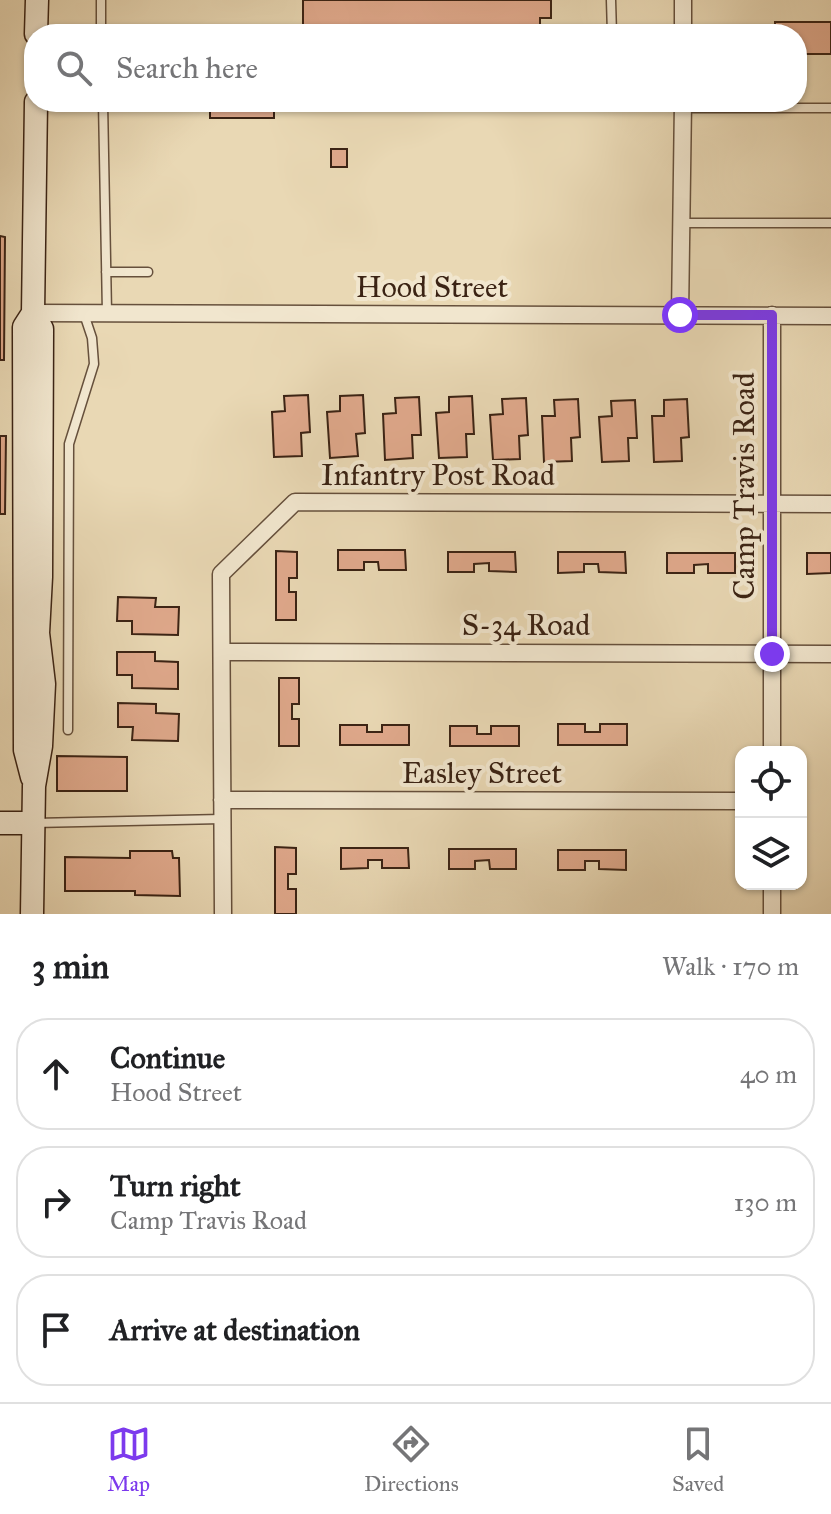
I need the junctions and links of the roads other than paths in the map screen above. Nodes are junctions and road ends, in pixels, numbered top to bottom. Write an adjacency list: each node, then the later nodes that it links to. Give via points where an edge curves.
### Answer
1 (37, 0): 5 (street)
2 (101, 0): 6 (lane)
3 (611, 0): 7 (lane)
4 (683, 0): 8 (street)
5 (36, 24)
6 (101, 24)
7 (612, 24)
8 (683, 24)
9 (807, 108): 10 (lane)
10 (831, 108)
11 (36, 112): 18 (street)
12 (103, 112): 16 (lane)
13 (683, 112): 14 (street)
14 (681, 223): 15 (lane); 21 (street)
15 (831, 223)
16 (106, 272): 17 (lane); 20 (lane)
17 (148, 272)
18 (33, 313): 19 (street, Hood Street); 35 (street, via 24,327 33,529 25,750 34,786)
19 (84, 314): 20 (street, Hood Street); 29 (lane, via 94,364 69,444)
20 (107, 315): 21 (street, Hood Street)
21 (680, 315): 22 (street, Hood Street)
22 (772, 315): 23 (street, Hood Street); 24 (street, Camp Travis Road)
23 (831, 316)
24 (772, 504): 25 (street, Infantry Post Road); 26 (street, Infantry Post Road, via 295,502 221,574); 27 (street, Camp Travis Road)
25 (831, 504)
26 (222, 652): 27 (street, S-34 Road); 31 (street, Infantry Post Road)
27 (772, 654): 28 (street, S-34 Road); 30 (street, Camp Travis Road)
28 (831, 654)
29 (68, 730)
30 (772, 746)
31 (222, 800): 32 (street, Easley Street); 33 (street, Infantry Post Road)
32 (735, 801)
33 (222, 819): 35 (lane); 38 (street, Infantry Post Road)
34 (0, 823): 35 (street)
35 (33, 823): 37 (street)
36 (772, 890): 39 (street)
37 (32, 914)
38 (223, 914)
39 (772, 914)

